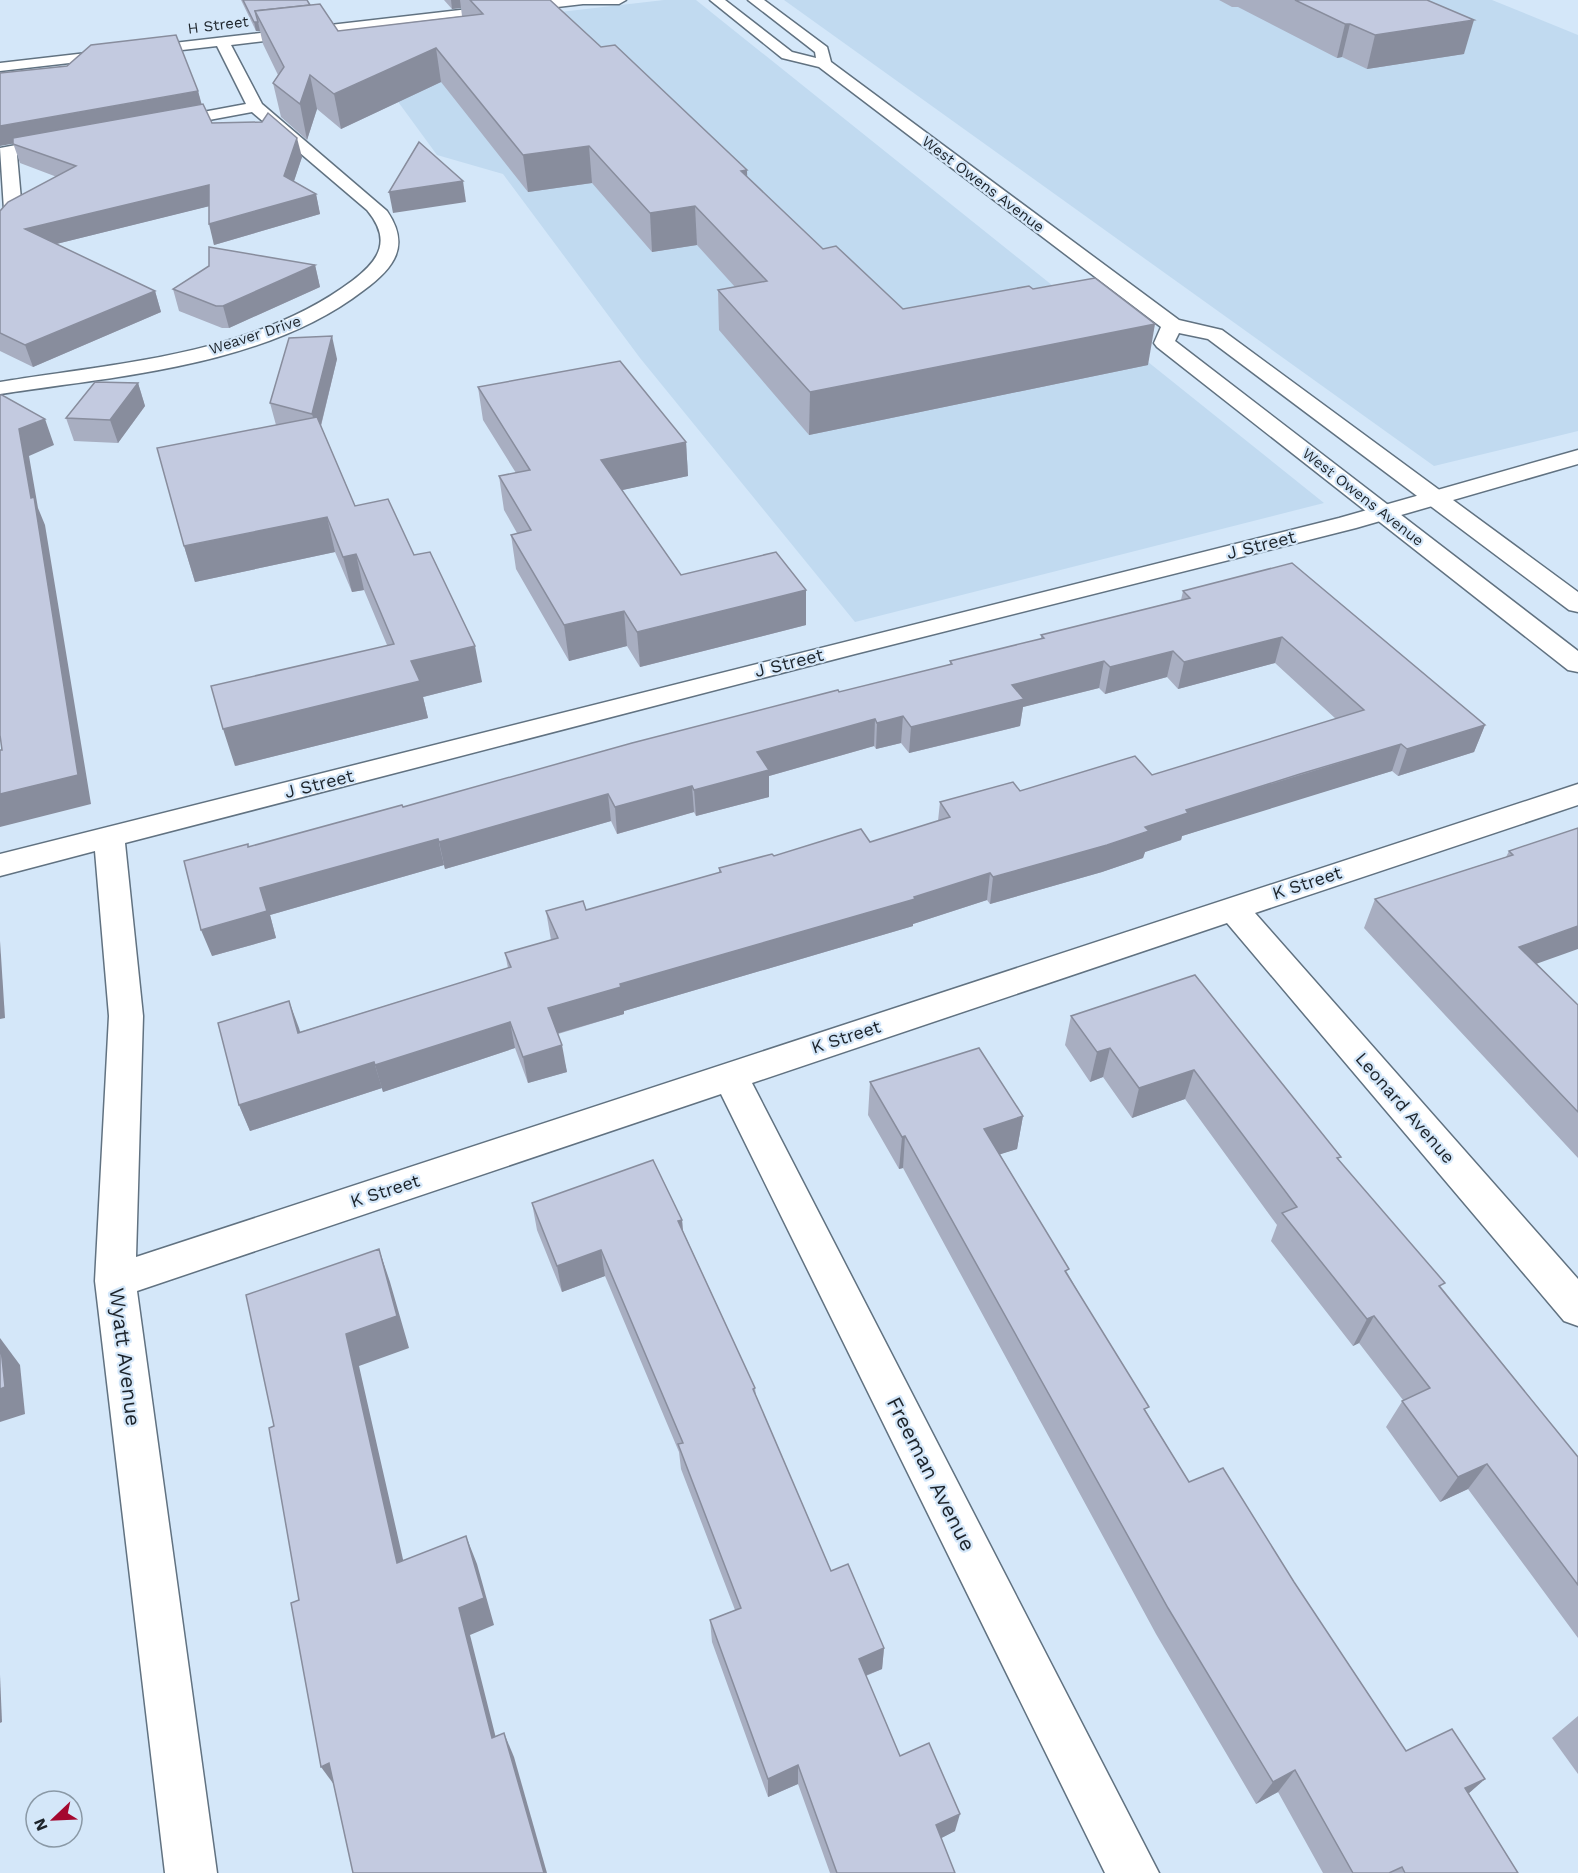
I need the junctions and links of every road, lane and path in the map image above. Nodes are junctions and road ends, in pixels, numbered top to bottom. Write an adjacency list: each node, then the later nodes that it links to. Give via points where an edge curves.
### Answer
1 (583, 0): 2 (street, H Street); 5 (street, H Street)
2 (619, 0)
3 (717, 0): 6 (street, West Owens Avenue, via 788,55)
4 (755, 0): 6 (street, West Owens Avenue, via 822,50)
5 (222, 42): 7 (street, H Street); 8 (street, Weaver Drive)
6 (824, 64): 13 (street, West Owens Avenue)
7 (0, 67)
8 (255, 107): 9 (street); 14 (street, Weaver Drive, via 387,221 388,255 376,270 339,301 309,317 237,344)
9 (149, 126)
10 (79, 139): 11 (street)
11 (4, 152): 12 (street, via 13,211)
12 (0, 226)
13 (1172, 325): 16 (street, West Owens Avenue, via 1215,334); 17 (street, West Owens Avenue, via 1164,343)
14 (0, 388)
15 (1578, 457): 16 (street, J Street)
16 (1435, 498): 17 (street, J Street); 18 (street, West Owens Avenue)
17 (1384, 513): 19 (street, West Owens Avenue); 21 (street, J Street)
18 (1578, 604)
19 (1578, 664)
20 (1578, 794): 23 (street, K Street)
21 (109, 838): 22 (street, J Street); 25 (street, Wyatt Avenue, via 126,1016)
22 (0, 866)
23 (1232, 908): 24 (street, K Street); 26 (street, Leonard Avenue)
24 (730, 1075): 25 (street, K Street); 28 (street, Freeman Avenue)
25 (115, 1281): 27 (street, Wyatt Avenue)
26 (1578, 1308)
27 (191, 1873)
28 (1133, 1873)

